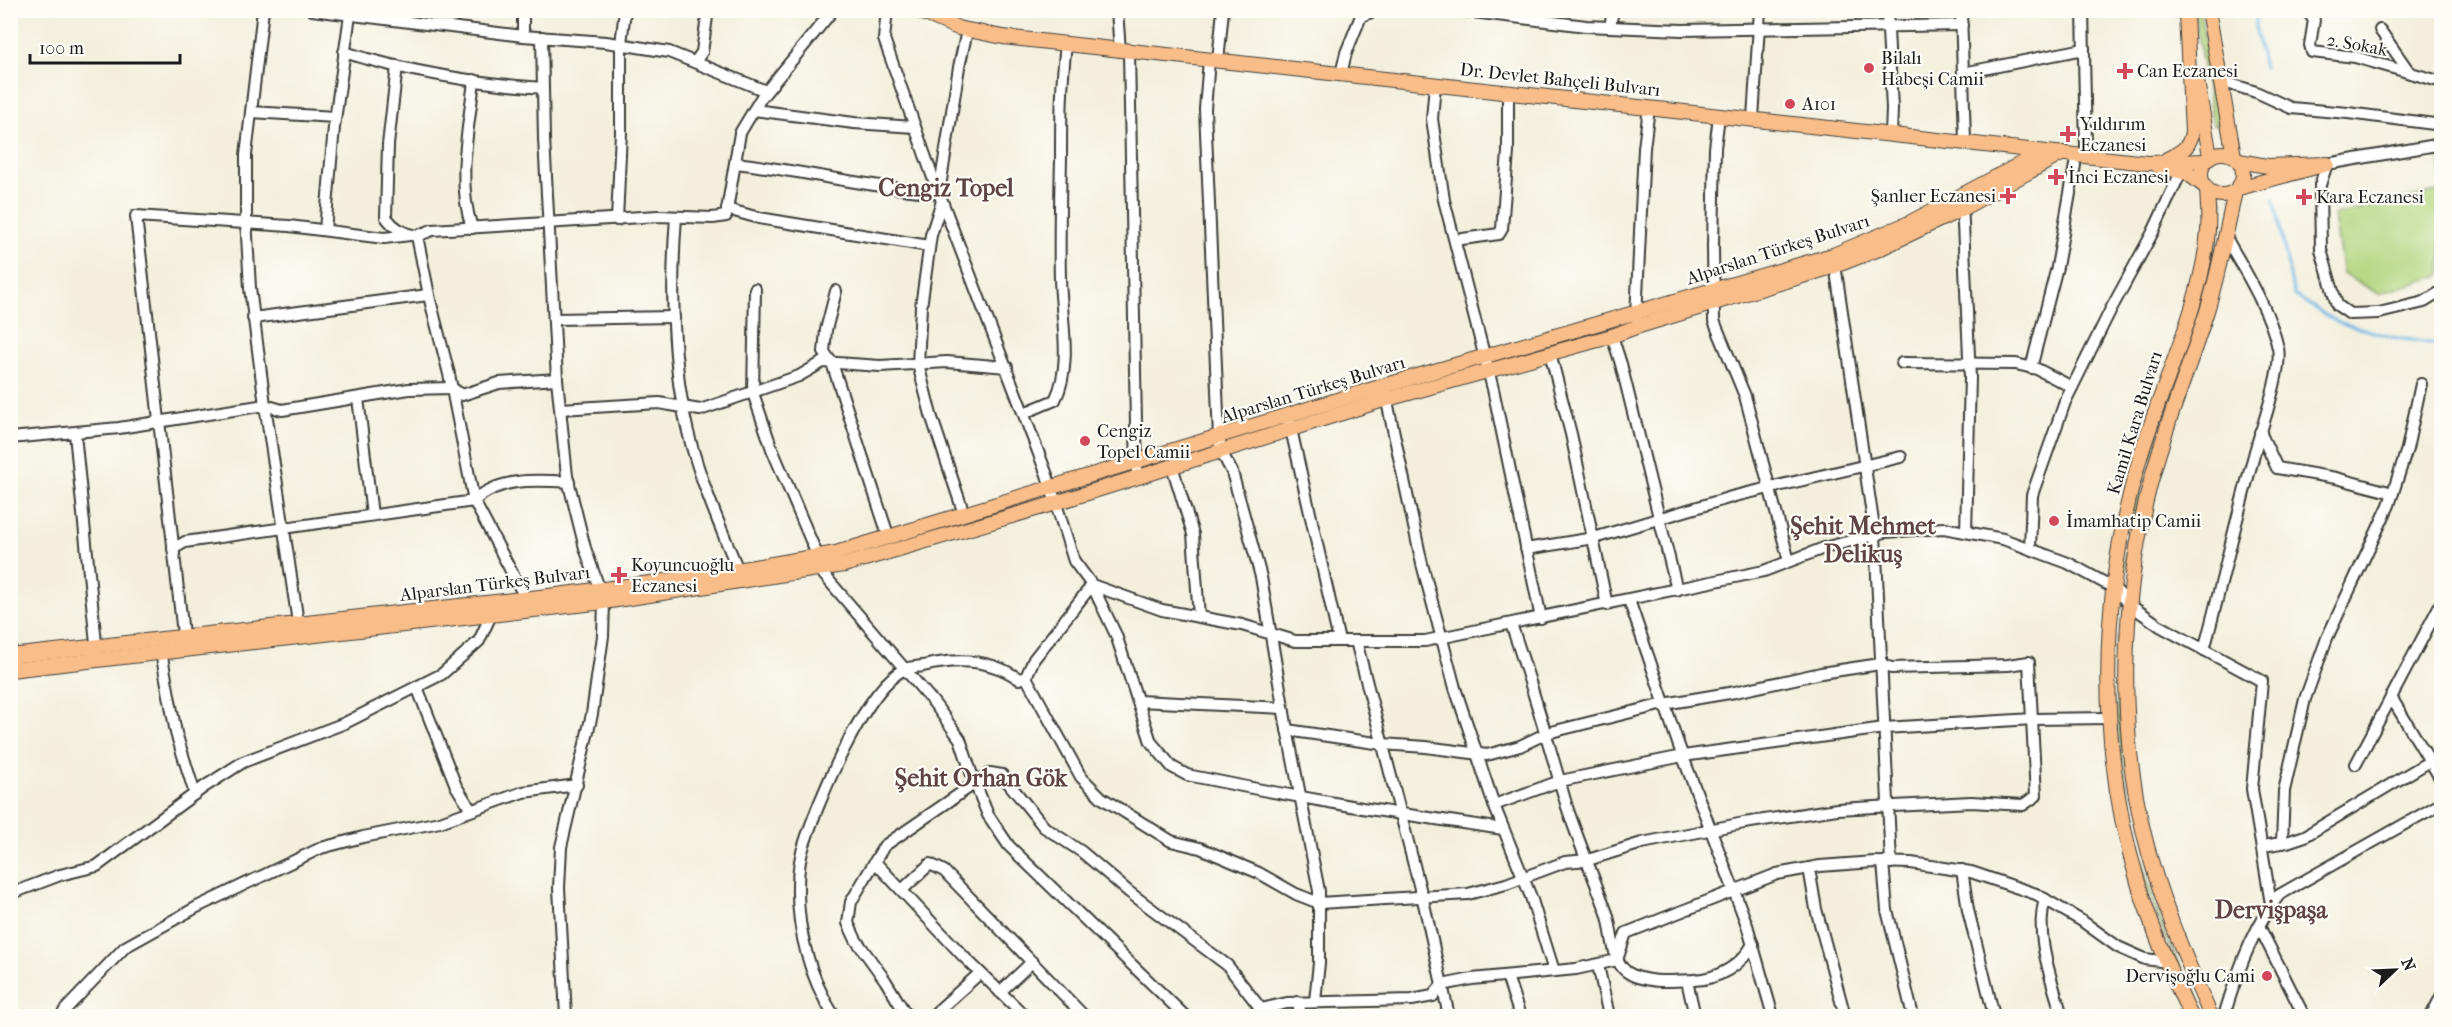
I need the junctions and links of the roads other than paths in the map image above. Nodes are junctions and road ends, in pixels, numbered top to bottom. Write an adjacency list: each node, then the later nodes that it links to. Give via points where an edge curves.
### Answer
1 (263, 10): 53 (street)
2 (312, 10): 23 (street)
3 (524, 10): 31 (street)
4 (625, 10): 33 (street)
5 (708, 10): 39 (street, via 702,52)
6 (833, 10): 49 (street)
7 (887, 10): 58 (street, via 884,39)
8 (916, 10): 30 (main road, Dr. Devlet Bahçeli Bulvarı)
9 (1117, 10): 36 (street)
10 (1223, 10): 38 (street)
11 (1377, 10): 20 (street)
12 (1457, 10): 22 (street)
13 (1613, 10): 27 (street)
14 (1761, 10): 28 (street)
15 (1887, 10): 25 (street)
16 (1961, 10): 26 (street)
17 (2083, 10): 35 (street)
18 (2208, 10): 45 (main road)
19 (2306, 10): 42 (street, 2. Sokak, via 2314,20 2312,52 2355,57)
20 (1357, 13): 43 (street)
21 (2186, 13): 66 (main road); 68 (main road, via 2191,138 2185,149)
22 (1512, 14): 27 (street)
23 (350, 15): 24 (street); 37 (street)
24 (405, 16): 31 (street)
25 (1888, 26): 26 (street); 28 (street); 60 (street)
26 (1962, 26): 41 (street)
27 (1611, 27): 28 (street)
28 (1759, 28): 56 (street)
29 (2380, 30): 42 (street)
30 (967, 31): 34 (main road, Dr. Devlet Bahçeli Bulvarı); 76 (street)
31 (523, 36): 32 (street)
32 (542, 37): 33 (street); 48 (street)
33 (621, 44): 39 (street, via 669,52); 80 (street)
34 (1066, 45): 36 (main road, Dr. Devlet Bahçeli Bulvarı); 118 (street, via 1060,178 1062,386 1055,400)
35 (2084, 49): 41 (street); 64 (street)
36 (1125, 51): 38 (main road, Dr. Devlet Bahçeli Bulvarı); 127 (street)
37 (344, 52): 40 (street); 55 (street)
38 (1214, 61): 43 (main road, Dr. Devlet Bahçeli Bulvarı); 125 (street, via 1205,109)
39 (695, 62): 49 (street)
40 (397, 66): 44 (street); 85 (street, via 388,145 386,217 391,225)
41 (1963, 73): 61 (street)
42 (2410, 73): 46 (street, 2. Sokak)
43 (1341, 74): 47 (main road, Dr. Devlet Bahçeli Bulvarı)
44 (474, 80): 48 (street); 83 (street, via 464,168 466,211)
45 (2221, 81): 57 (street, via 2291,108); 67 (main road)
46 (2442, 82)
47 (1435, 84): 50 (main road, Dr. Devlet Bahçeli Bulvarı); 87 (street, via 1432,119 1444,200)
48 (543, 88): 82 (street)
49 (766, 91): 52 (street)
50 (1508, 92): 51 (main road, Dr. Devlet Bahçeli Bulvarı); 87 (street, via 1502,229 1499,234)
51 (1649, 108): 54 (main road, Dr. Devlet Bahçeli Bulvarı); 98 (street)
52 (754, 110): 58 (street); 69 (street, via 740,133)
53 (251, 112): 55 (street); 81 (street, via 246,155)
54 (1719, 116): 56 (main road, Dr. Devlet Bahçeli Bulvarı); 94 (street, via 1715,148)
55 (335, 117): 84 (street)
56 (1753, 118): 60 (main road, Dr. Devlet Bahçeli Bulvarı)
57 (2442, 125)
58 (915, 127): 76 (street)
59 (2442, 134): 63 (street)
60 (1891, 135): 61 (main road, Dr. Devlet Bahçeli Bulvarı)
61 (1965, 141): 65 (main road, Dr. Devlet Bahçeli Bulvarı)
62 (2442, 144): 63 (street)
63 (2425, 146): 71 (street)
64 (2086, 147)
65 (2063, 153): 70 (main road, Dr. Devlet Bahçeli Bulvarı); 77 (main road, Alparslan Türkeş Bulvarı)
66 (2208, 158): 67 (main road, via 2224,153); 68 (main road, Dr. Devlet Bahçeli Bulvarı); 74 (main road, via 2200,173)
67 (2236, 159): 71 (main road, via 2275,166); 75 (main road, via 2243,175)
68 (2163, 161): 70 (main road, Dr. Devlet Bahçeli Bulvarı)
69 (736, 163): 76 (street); 78 (street)
70 (2147, 163): 73 (main road)
71 (2327, 164): 75 (main road); 92 (street, via 2320,185 2321,250 2337,305 2350,314 2379,313 2424,302)
72 (2075, 165): 107 (street, via 2057,267)
73 (2181, 172): 74 (main road); 110 (street)
74 (2205, 187): 75 (main road, via 2219,195); 152 (main road, Kamil Kara Bulvarı, via 2208,230 2204,261 2137,467)
75 (2237, 190): 86 (main road, Kamil Kara Bulvarı)
76 (941, 197): 88 (street); 106 (street)
77 (1962, 202): 89 (main road, Alparslan Türkeş Bulvarı, via 1899,240); 101 (street)
78 (727, 209): 79 (street, via 726,216); 88 (street, via 759,218)
79 (676, 217): 80 (street); 95 (street)
80 (617, 220): 82 (street)
81 (246, 224): 84 (street); 96 (street); 120 (street, via 136,216)
82 (549, 225): 83 (street); 97 (street)
83 (472, 228): 85 (street, via 432,230)
84 (325, 230): 85 (street, via 384,238)
85 (413, 236): 93 (street)
86 (2225, 236): 122 (street, via 2261,306 2278,350 2275,382); 159 (main road, Kamil Kara Bulvarı, via 2210,300 2146,500)
87 (1455, 240): 105 (street)
88 (929, 246): 104 (street)
89 (1834, 260): 94 (main road, Alparslan Türkeş Bulvarı); 129 (street)
90 (755, 289): 112 (street)
91 (836, 291): 102 (street, via 824,352)
92 (2442, 291)
93 (428, 295): 96 (street); 111 (street)
94 (1714, 298): 98 (main road, Alparslan Türkeş Bulvarı); 133 (street, via 1713,321 1744,396)
95 (675, 317): 97 (street); 116 (street)
96 (253, 318): 115 (street)
97 (555, 319): 108 (street)
98 (1636, 320): 99 (main road, Alparslan Türkeş Bulvarı); 105 (main road, Alparslan Türkeş Bulvarı)
99 (1612, 336): 100 (main road, Alparslan Türkeş Bulvarı); 139 (street)
100 (1550, 353): 105 (main road, Alparslan Türkeş Bulvarı); 144 (street)
101 (1970, 362): 103 (street); 107 (street); 141 (street)
102 (832, 363): 104 (street); 112 (street, via 824,362); 143 (street)
103 (1902, 363)
104 (918, 364): 106 (street); 137 (street)
105 (1485, 364): 113 (main road, Alparslan Türkeş Bulvarı); 146 (street)
106 (1007, 367): 118 (street)
107 (2031, 368): 110 (street)
108 (557, 379): 111 (street, via 499,383 462,394); 117 (street)
109 (2421, 384): 134 (street)
110 (2072, 387): 147 (street, via 2032,495)
111 (452, 388): 114 (street, via 409,389); 135 (street)
112 (753, 393): 116 (street, via 700,410); 149 (street)
113 (1385, 393): 119 (main road, Alparslan Türkeş Bulvarı); 121 (main road, Alparslan Türkeş Bulvarı); 166 (street)
114 (358, 398): 115 (street, via 282,410); 138 (street)
115 (265, 405): 120 (street); 140 (street)
116 (683, 407): 117 (street, via 659,403); 150 (street, via 700,475)
117 (561, 409): 131 (street)
118 (1024, 413): 132 (street)
119 (1288, 416): 121 (street); 125 (main road, Alparslan Türkeş Bulvarı)
120 (159, 422): 123 (street); 145 (street)
121 (1291, 430): 125 (main road, Alparslan Türkeş Bulvarı); 167 (street)
122 (2260, 432): 134 (street, via 2277,468); 170 (street)
123 (75, 434): 124 (street); 172 (street)
124 (10, 438)
125 (1220, 444): 127 (main road, Alparslan Türkeş Bulvarı); 128 (main road, Alparslan Türkeş Bulvarı); 165 (street, via 1232,472 1261,577)
126 (1901, 457): 129 (street)
127 (1137, 463): 130 (street); 132 (main road, Alparslan Türkeş Bulvarı)
128 (1172, 466): 130 (main road, Alparslan Türkeş Bulvarı); 161 (street, via 1193,534)
129 (1865, 466): 133 (street); 142 (street)
130 (1137, 477): 136 (main road, Alparslan Türkeş Bulvarı)
131 (568, 482): 135 (street, via 504,484); 154 (street)
132 (1052, 488): 136 (street); 137 (main road, Alparslan Türkeş Bulvarı)
133 (1770, 488): 139 (street); 148 (street)
134 (2393, 493): 205 (street, via 2327,638 2305,699 2284,791)
135 (474, 501): 138 (street); 157 (street)
136 (1056, 502): 149 (main road, Alparslan Türkeş Bulvarı, via 844,565); 151 (street, via 1074,561)
137 (964, 514): 143 (main road, Alparslan Türkeş Bulvarı)
138 (372, 515): 140 (street)
139 (1660, 520): 144 (street); 153 (street)
140 (283, 528): 145 (street, via 185,542); 164 (street)
141 (1966, 532): 142 (street, via 1944,528); 147 (street)
142 (1875, 535): 148 (street); 174 (street)
143 (889, 538): 149 (main road, Alparslan Türkeş Bulvarı)
144 (1594, 538): 146 (street); 158 (street)
145 (173, 549): 169 (street)
146 (1526, 549): 162 (street)
147 (2030, 549): 152 (street, via 2068,563)
148 (1789, 561): 153 (street, via 1764,571)
149 (818, 563): 150 (main road, Alparslan Türkeş Bulvarı); 175 (street)
150 (740, 575): 154 (main road, Alparslan Türkeş Bulvarı)
151 (1092, 585): 161 (street, via 1162,610); 176 (street, via 1034,659); 179 (street, via 1116,635)
152 (2114, 588): 159 (street); 183 (main road, Kamil Kara Bulvarı, via 2109,650)
153 (1677, 590): 155 (street)
154 (602, 596): 157 (main road, Alparslan Türkeş Bulvarı); 195 (street, via 600,659)
155 (1629, 600): 158 (street); 180 (street)
156 (2442, 601): 178 (street)
157 (529, 604): 160 (main road, Alparslan Türkeş Bulvarı); 164 (main road, Alparslan Türkeş Bulvarı)
158 (1607, 605): 162 (street)
159 (2130, 605): 170 (street); 256 (main road, Kamil Kara Bulvarı, via 2126,659 2129,728 2144,833 2168,914)
160 (491, 615): 164 (main road, Alparslan Türkeş Bulvarı); 177 (street, via 479,641 442,674)
161 (1199, 617): 165 (street)
162 (1541, 618): 163 (street)
163 (1511, 624): 166 (street); 186 (street)
164 (299, 631): 169 (main road, Alparslan Türkeş Bulvarı)
165 (1271, 634): 167 (street, via 1295,641); 181 (street)
166 (1441, 638): 168 (street); 188 (street)
167 (1339, 641): 168 (street)
168 (1356, 641): 187 (street)
169 (184, 644): 171 (main road, Alparslan Türkeş Bulvarı); 172 (main road, Alparslan Türkeş Bulvarı)
170 (2204, 650): 206 (street, via 2262,681 2252,789)
171 (161, 652): 172 (main road, Alparslan Türkeş Bulvarı); 196 (street, via 176,734)
172 (97, 654): 173 (main road, Alparslan Türkeş Bulvarı)
173 (11, 659)
174 (1880, 664): 180 (street); 182 (street, via 1891,668 2028,662); 184 (street)
175 (904, 669): 176 (street, via 964,660 1005,669 1019,679); 194 (street, via 960,739); 239 (street, via 882,687 859,722 803,848 798,886 809,964)
176 (1026, 677): 218 (street, via 1081,777 1102,798 1171,841 1200,848)
177 (417, 687): 196 (street, via 345,723 243,762); 201 (street, via 456,786)
178 (2391, 697): 190 (street); 191 (street)
179 (1138, 701): 181 (street); 197 (street, via 1152,742 1172,767 1187,775)
180 (1664, 704): 186 (street); 189 (street)
181 (1283, 708): 185 (street)
182 (2033, 718): 183 (street); 184 (street); 200 (street, via 2036,796 2023,805 1971,802)
183 (2110, 718): 224 (main road, Kamil Kara Bulvarı, via 2128,843 2145,905)
184 (1884, 728): 189 (street); 200 (street)
185 (1287, 730): 187 (street); 197 (street)
186 (1547, 732): 188 (street, via 1520,746 1487,755); 192 (street)
187 (1382, 744): 188 (street); 202 (street)
188 (1477, 753): 199 (street)
189 (1683, 756): 192 (street); 204 (street)
190 (2430, 761): 193 (street); 205 (street, via 2305,836)
191 (2356, 764)
192 (1560, 781): 199 (street); 207 (street)
193 (2442, 782)
194 (975, 783): 208 (street, via 884,846); 235 (street, via 990,773 1002,775 1044,827 1227,965); 243 (street, via 988,815 1009,846)
195 (577, 785): 201 (street, via 524,792); 238 (street, via 561,847 559,888)
196 (195, 794): 215 (street, via 97,866)
197 (1301, 796): 202 (street); 218 (street)
198 (2442, 803): 219 (street, via 2279,895)
199 (1494, 805): 203 (street)
200 (1889, 808): 204 (street, via 1837,809); 209 (street)
201 (471, 810): 237 (street, via 440,822 321,849 197,907 125,947)
202 (1399, 814): 203 (street); 216 (street)
203 (1503, 829): 212 (street)
204 (1710, 830): 207 (street, via 1642,843); 214 (street)
205 (2282, 843): 206 (street)
206 (2263, 846): 219 (street)
207 (1588, 860): 212 (street, via 1565,862); 222 (street, via 1611,924)
208 (875, 862): 213 (street); 240 (street, via 851,902 848,923)
209 (1887, 862): 210 (street); 211 (street); 252 (street, via 1887,910)
210 (1809, 868): 214 (street, via 1777,874); 251 (street)
211 (1962, 870): 217 (street); 253 (street)
212 (1523, 878): 216 (street, via 1468,894); 226 (street)
213 (902, 890): 223 (street, via 930,864 944,871); 227 (street)
214 (1734, 892): 221 (street); 222 (street, via 1626,933)
215 (10, 894)
216 (1421, 895): 218 (street); 230 (street)
217 (2045, 899): 224 (street, via 2118,946 2145,959); 254 (street, via 2040,915 2045,953)
218 (1319, 903): 233 (street)
219 (2271, 904): 220 (street)
220 (2259, 926): 257 (street); 258 (street)
221 (1753, 944): 229 (street, via 1728,971 1705,980); 250 (street)
222 (1617, 960): 225 (street); 229 (street, via 1627,972 1648,980)
223 (1032, 962): 231 (street); 242 (street)
224 (2168, 962): 255 (main road, Kamil Kara Bulvarı)
225 (1598, 965): 226 (street); 248 (street)
226 (1554, 971): 228 (street)
227 (980, 973): 231 (street); 236 (street)
228 (1508, 975): 230 (street); 247 (street)
229 (1687, 981): 249 (street)
230 (1442, 985): 233 (street, via 1433,996 1412,1000); 246 (street)
231 (1000, 992): 241 (street)
232 (2442, 994): 259 (street)
233 (1315, 1001): 234 (street)
234 (1297, 1002): 235 (street); 245 (street)
235 (1261, 1009): 244 (street)
236 (939, 1014)
237 (62, 1017)
238 (566, 1017)
239 (834, 1017)
240 (907, 1017)
241 (1025, 1017)
242 (1084, 1017)
243 (1185, 1017)
244 (1251, 1017)
245 (1302, 1017)
246 (1449, 1017)
247 (1520, 1017)
248 (1609, 1017)
249 (1695, 1017)
250 (1773, 1017)
251 (1845, 1017)
252 (1913, 1017)
253 (1994, 1017)
254 (2061, 1017)
255 (2191, 1017)
256 (2211, 1017)
257 (2224, 1017)
258 (2304, 1017)
259 (2432, 1017)

